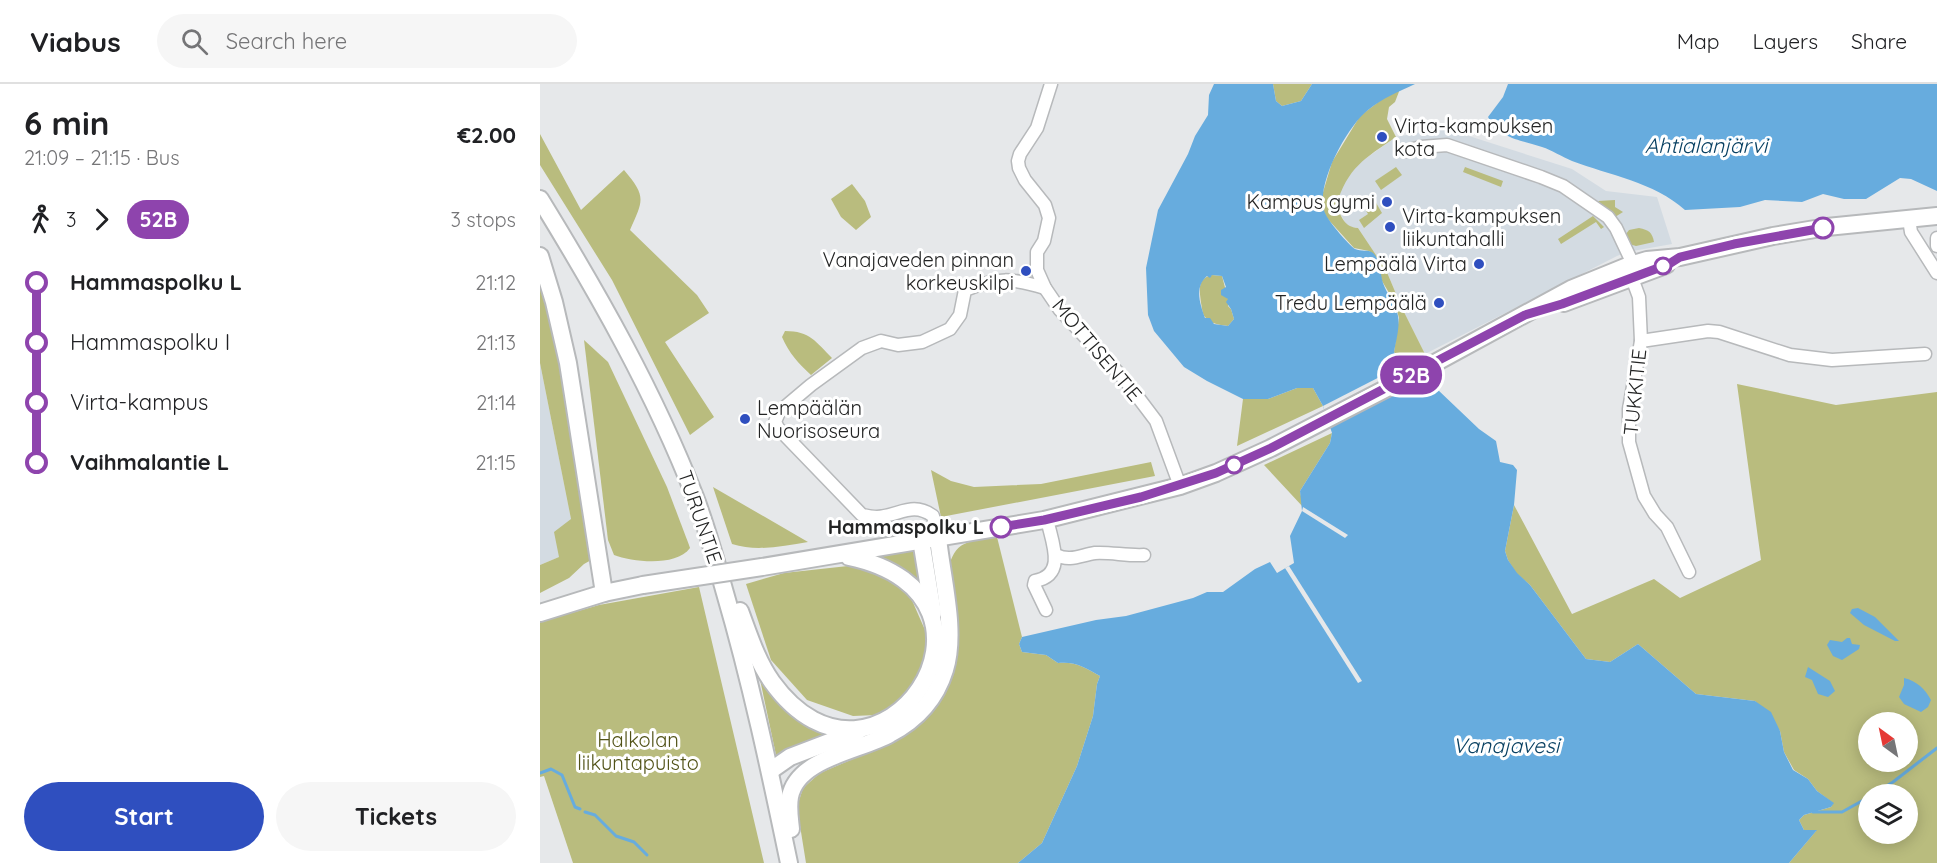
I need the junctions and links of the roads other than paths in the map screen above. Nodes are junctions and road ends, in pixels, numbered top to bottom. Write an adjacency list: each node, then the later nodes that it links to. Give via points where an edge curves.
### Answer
1 (1051, 84): 11 (street, MOTTISENTIE, via 1037,128 1018,161 1025,180 1048,211 1044,241 1037,252 1037,270)
2 (1406, 151): 9 (street, TUKKITIE, via 1447,145 1563,186 1608,217 1623,242)
3 (540, 199): 17 (main road, TURUNTIE, via 592,283 663,420)
4 (1937, 218): 5 (main road)
5 (1910, 219): 9 (main road, via 1773,236 1680,257 1647,260); 10 (street, via 1911,232)
6 (1937, 238): 7 (street)
7 (1937, 246)
8 (540, 256): 22 (main road, via 568,363)
9 (1632, 271): 12 (street, TUKKITIE, via 1639,297); 14 (main road, via 1583,284 1316,425)
10 (1937, 273)
11 (1045, 288): 14 (street, MOTTISENTIE, via 1156,421); 16 (street, via 1005,280 965,290 960,315 950,329 921,342 898,345 881,341 862,348 810,385 779,412 774,422 862,515 876,517 916,508 926,511 933,516)
12 (1641, 341): 13 (street, via 1708,331 1790,355 1832,360); 21 (street, TUKKITIE, via 1629,409 1629,442 1644,496 1667,527)
13 (1925, 354)
14 (1180, 486): 15 (main road)
15 (1047, 519): 16 (main road); 19 (street)
16 (929, 539): 18 (main road); 25 (main road); 29 (main road, via 949,620 948,653 941,682 922,711 892,734 816,764 799,777 790,797)
17 (710, 540): 26 (main road, via 763,668 773,683 813,719 832,726); 27 (main road, TURUNTIE)
18 (839, 555): 22 (main road, bridge); 25 (main road, via 866,560 895,572 921,598)
19 (1056, 555): 20 (street, via 1070,559 1094,553); 23 (street, via 1046,577 1034,585)
20 (1144, 555)
21 (1689, 572)
22 (604, 593): 24 (main road)
23 (1046, 610)
24 (540, 613)
25 (934, 620): 26 (main road, via 934,654 923,684 901,710)
26 (864, 729): 27 (main road, via 790,757)
27 (770, 771): 28 (main road, TURUNTIE)
28 (789, 863)
29 (795, 863)

